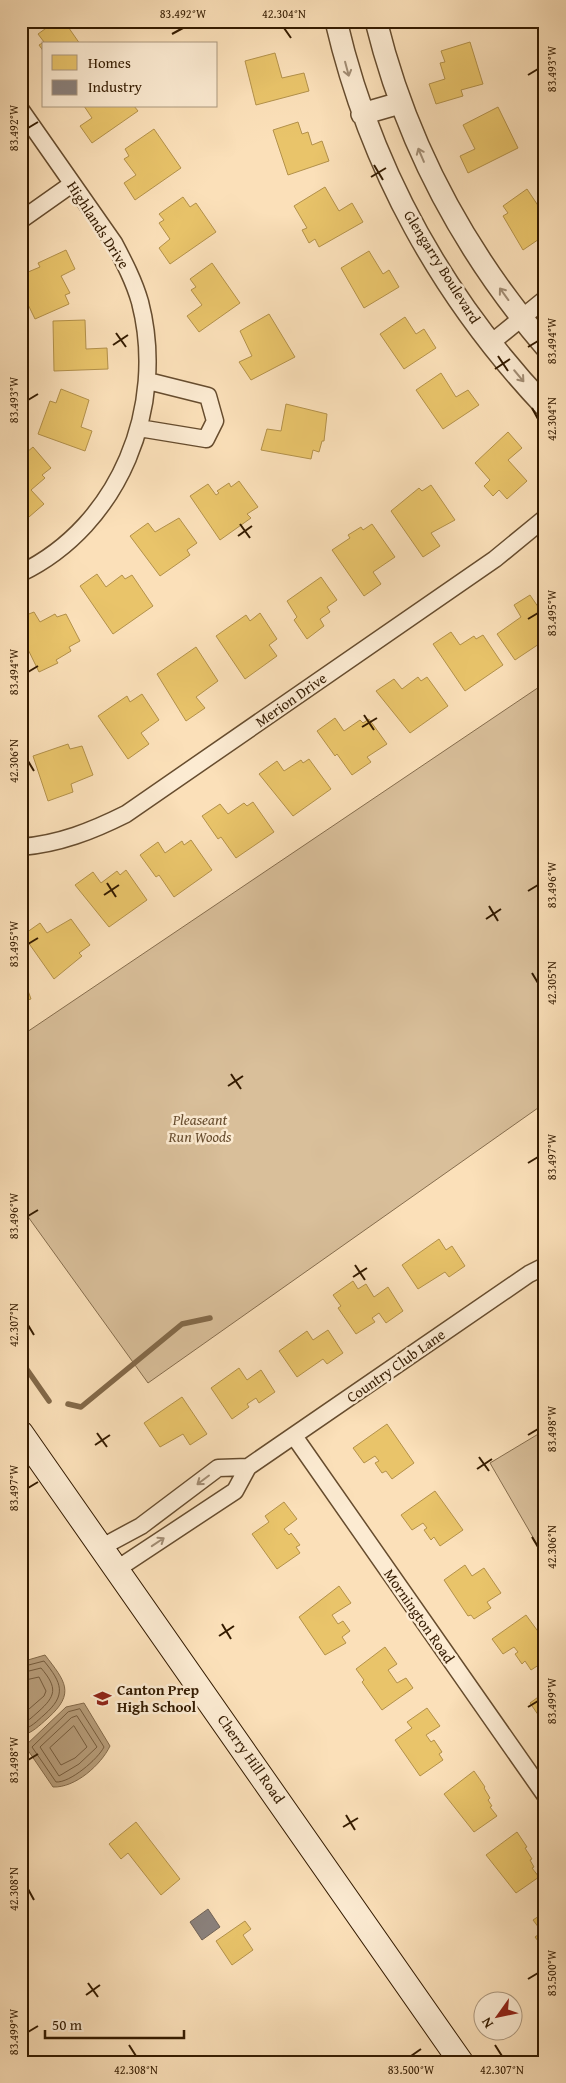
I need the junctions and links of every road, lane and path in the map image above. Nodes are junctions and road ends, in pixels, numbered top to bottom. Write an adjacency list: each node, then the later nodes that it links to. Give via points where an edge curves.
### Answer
1 (336, 21): 5 (street, Glengarry Boulevard, one-way to 5)
2 (376, 21): 3 (street)
3 (400, 103): 5 (street); 9 (street, one-way to 3, via 451,214)
4 (21, 110): 6 (street, Highlands Drive)
5 (362, 114): 10 (street, Glengarry Boulevard, via 417,234)
6 (72, 184): 7 (street); 12 (street, Highlands Drive, via 114,243 133,282 145,330)
7 (21, 220)
8 (545, 299): 9 (street)
9 (521, 318): 10 (street); 11 (street)
10 (491, 343): 13 (street, Glengarry Boulevard, one-way to 13)
11 (545, 346)
12 (148, 381): 14 (street, Highlands Drive); 14 (street, via 208,396 215,421 206,439)
13 (545, 406)
14 (139, 428): 16 (street, Highlands Drive, via 123,470 99,509 65,545)
15 (545, 518): 17 (street, Merion Drive, via 495,559 126,814 95,830 61,841)
16 (21, 573)
17 (21, 846)
18 (545, 1266): 20 (street, Country Club Lane)
19 (21, 1433): 22 (main road, Cherry Hill Road)
20 (294, 1436): 21 (street, Country Club Lane); 24 (street, Mornington Road)
21 (248, 1467): 22 (street, one-way to 22, via 218,1468 141,1526); 23 (street, Country Club Lane, one-way to 21, via 235,1491)
22 (102, 1547): 23 (main road, Cherry Hill Road)
23 (117, 1569): 25 (main road, Cherry Hill Road)
24 (545, 1795)
25 (461, 2062)

